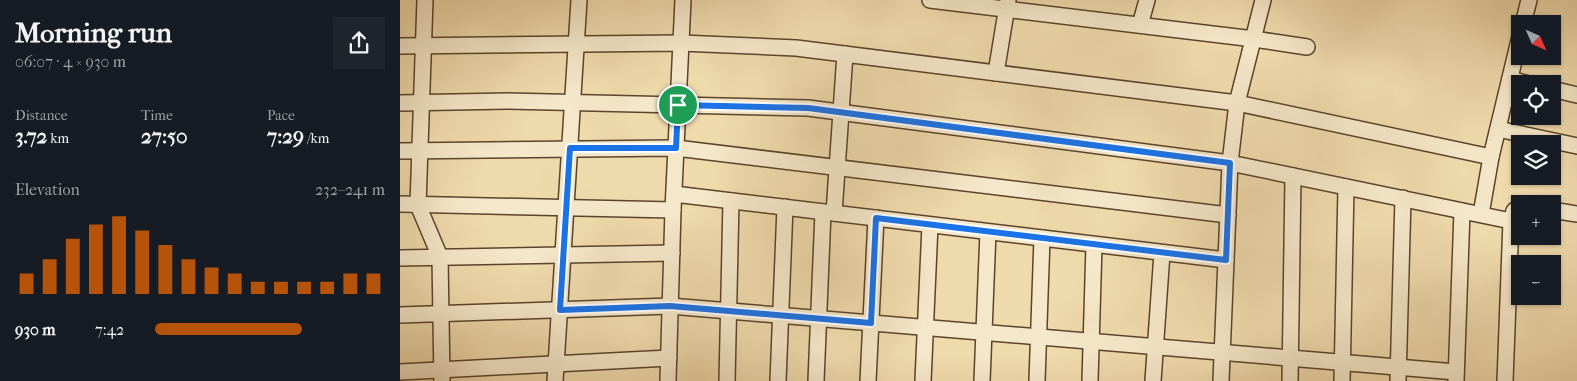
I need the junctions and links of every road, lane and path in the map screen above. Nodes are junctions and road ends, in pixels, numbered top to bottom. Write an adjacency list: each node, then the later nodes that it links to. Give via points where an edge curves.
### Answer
1 (425, 0): 15 (street)
2 (579, 0): 13 (street)
3 (682, 0): 12 (street)
4 (930, 0): 8 (street)
5 (1146, 0): 10 (street)
6 (1263, 0): 11 (street)
7 (1529, 0): 9 (street)
8 (1008, 4): 10 (street); 19 (street)
9 (1525, 15)
10 (1140, 25): 11 (street)
11 (1254, 38): 16 (street); 26 (street)
12 (681, 43): 13 (street); 17 (street, via 796,48); 27 (street)
13 (577, 44): 15 (street); 23 (street)
14 (400, 46): 15 (street)
15 (422, 46): 25 (street)
16 (1307, 47)
17 (845, 54): 19 (street); 28 (street)
18 (1513, 65): 20 (street)
19 (996, 73): 26 (street)
20 (1510, 80): 29 (street)
21 (1561, 91): 22 (street)
22 (1577, 95)
23 (574, 102): 25 (street); 27 (street); 31 (street)
24 (400, 103): 25 (street)
25 (421, 103): 33 (street)
26 (1237, 103): 35 (street); 36 (street)
27 (678, 105): 28 (street, via 808,108); 32 (street)
28 (841, 112): 36 (street); 37 (street)
29 (1498, 129): 30 (street); 35 (street)
30 (1577, 146)
31 (570, 148): 32 (street); 33 (street); 45 (street)
32 (676, 148): 37 (street); 40 (street)
33 (420, 150): 34 (street); 44 (street)
34 (400, 151)
35 (1491, 157): 51 (street)
36 (1230, 163): 38 (street); 53 (street)
37 (837, 167): 50 (street); 53 (street)
38 (1293, 176): 39 (street); 81 (street)
39 (1346, 187): 41 (street); 82 (street)
40 (674, 194): 42 (street); 47 (street)
41 (1403, 198): 48 (street); 85 (street)
42 (731, 201): 46 (street); 68 (street)
43 (400, 204): 44 (street)
44 (418, 205): 45 (street); 63 (street)
45 (567, 208): 47 (street); 62 (street)
46 (785, 208): 50 (street); 71 (street)
47 (673, 210): 60 (street)
48 (1462, 211): 51 (street); 87 (street)
49 (1561, 211): 52 (street)
50 (829, 213): 54 (street); 72 (street)
51 (1481, 214): 55 (street)
52 (1577, 214)
53 (1228, 215): 65 (street)
54 (876, 218): 56 (street); 73 (street)
55 (1511, 220): 102 (street)
56 (930, 225): 57 (street); 74 (street)
57 (988, 232): 58 (street); 75 (street)
58 (1042, 238): 59 (street); 76 (street)
59 (1094, 244): 61 (street); 77 (street)
60 (672, 252): 62 (street); 66 (street)
61 (1162, 253): 65 (street); 78 (street)
62 (563, 255): 63 (street); 67 (street)
63 (440, 257): 64 (street); 69 (street)
64 (400, 258)
65 (1226, 260): 79 (street)
66 (670, 306): 67 (street); 68 (street); 80 (street)
67 (560, 310): 69 (street); 83 (street)
68 (729, 311): 71 (street); 90 (street)
69 (441, 314): 70 (street); 86 (street)
70 (400, 315)
71 (781, 316): 72 (street); 91 (street)
72 (819, 319): 73 (street); 92 (street)
73 (871, 323): 74 (street); 93 (street)
74 (926, 328): 75 (street); 94 (street)
75 (984, 332): 76 (street); 95 (street)
76 (1039, 337): 77 (street); 96 (street)
77 (1091, 341): 78 (street); 97 (street)
78 (1156, 347): 79 (street); 98 (street)
79 (1222, 352): 81 (street); 99 (street)
80 (669, 358): 83 (street); 89 (street)
81 (1290, 358): 82 (street); 100 (street)
82 (1342, 362): 85 (street); 101 (street)
83 (556, 364): 86 (street); 88 (street)
84 (400, 372): 86 (street)
85 (1398, 374): 87 (street)
86 (442, 375)
87 (1456, 377)
88 (554, 381)
89 (668, 381)
90 (728, 381)
91 (778, 381)
92 (816, 381)
93 (868, 381)
94 (923, 381)
95 (982, 381)
96 (1037, 381)
97 (1090, 381)
98 (1153, 381)
99 (1221, 381)
100 (1290, 381)
101 (1342, 381)
102 (1505, 381)

